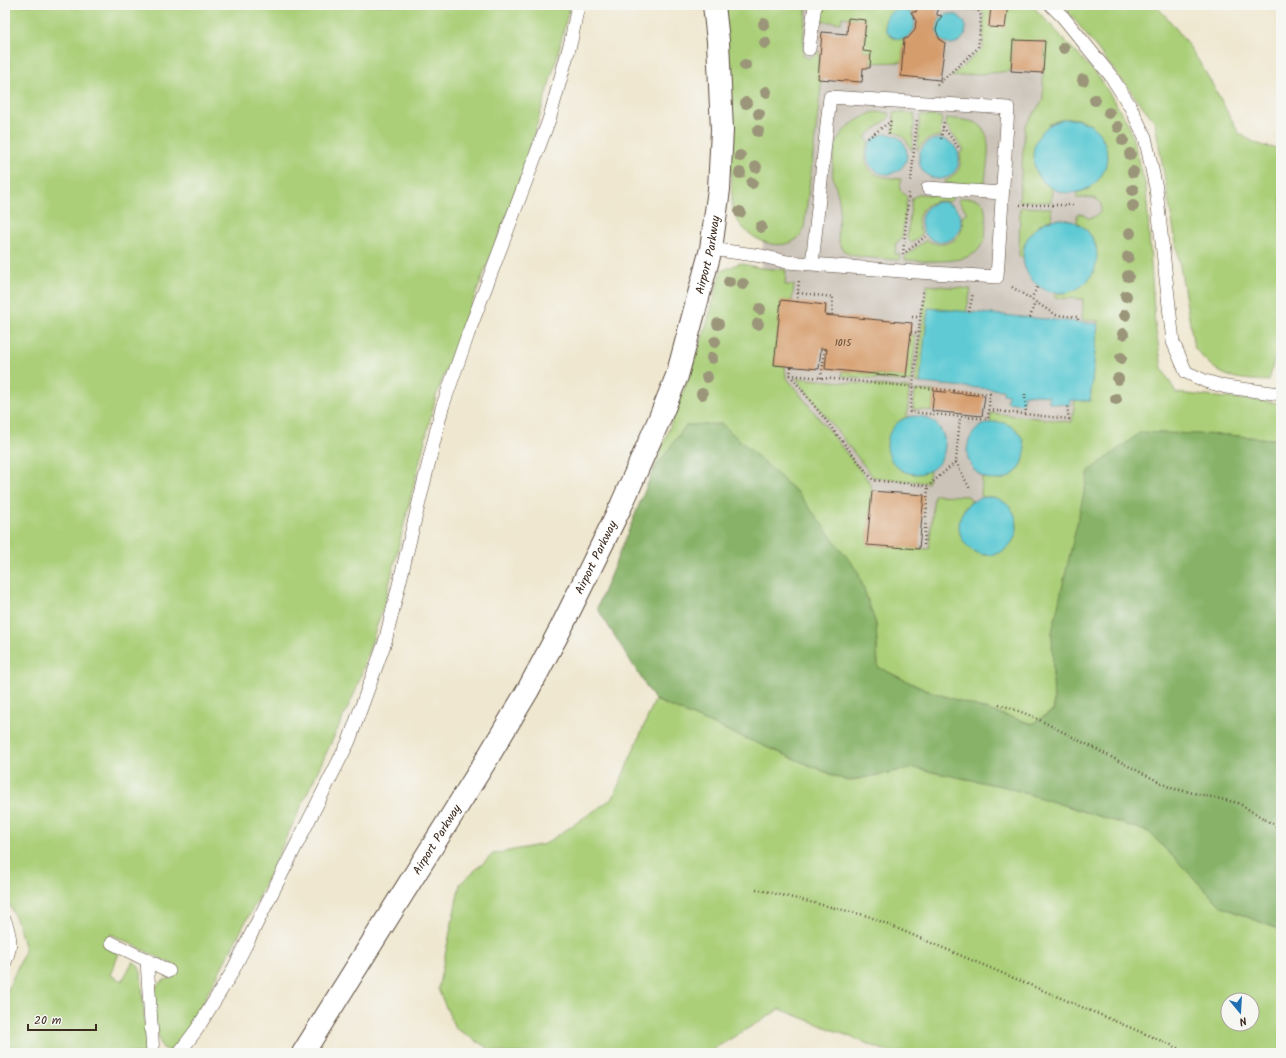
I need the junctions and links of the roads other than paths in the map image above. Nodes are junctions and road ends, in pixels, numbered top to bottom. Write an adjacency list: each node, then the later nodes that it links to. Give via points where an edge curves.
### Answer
1 (578, 5): 17 (lane, via 549,120 442,408 385,642 349,742 231,974)
2 (714, 5): 8 (main road, Airport Parkway, via 722,130 719,189)
3 (815, 5): 5 (lane)
4 (1051, 5): 10 (lane, via 1111,76 1145,137 1156,188 1173,342 1186,372 1205,381 1226,386)
5 (809, 49)
6 (928, 188): 7 (lane)
7 (1002, 199): 9 (lane, via 997,277); 9 (lane, via 1008,108 830,97)
8 (711, 249): 9 (lane); 18 (main road, Airport Parkway, via 677,376 621,506 560,630 482,767)
9 (812, 264)
10 (1281, 394)
11 (5, 921): 14 (lane, via 11,948)
12 (112, 943): 13 (lane)
13 (147, 960): 15 (lane); 16 (lane)
14 (5, 962)
15 (169, 971)
16 (153, 1053)
17 (179, 1053)
18 (303, 1053)

